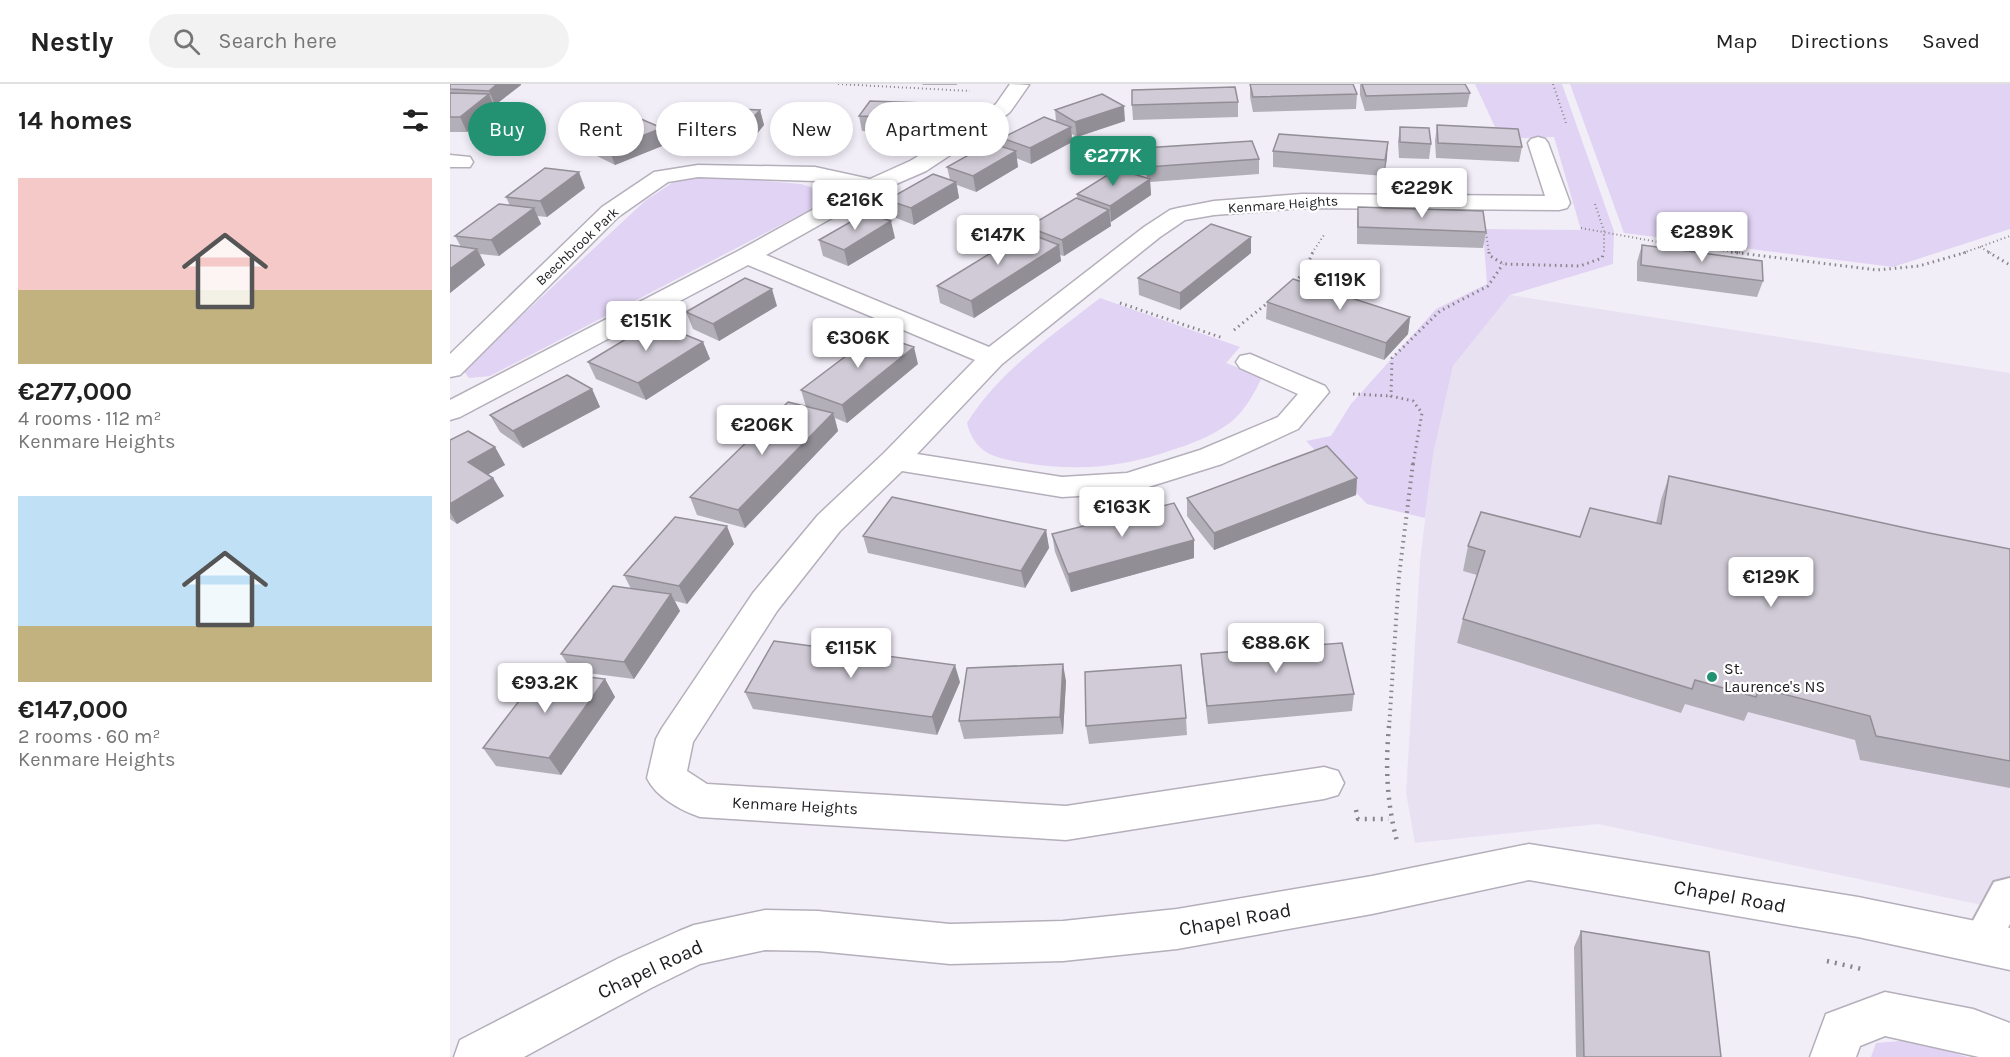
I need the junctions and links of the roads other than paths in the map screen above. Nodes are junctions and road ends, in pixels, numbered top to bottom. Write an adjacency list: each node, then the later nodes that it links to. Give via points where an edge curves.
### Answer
1 (1022, 86): 3 (street, via 1003,108 969,134 918,166)
2 (1538, 143): 5 (street, Kenmare Heights, via 1559,203 1336,200 1214,208 1178,215)
3 (872, 186): 4 (street); 7 (street, Beechbrook Park, via 815,174 699,171 662,177 610,212)
4 (747, 256): 5 (street); 8 (street)
5 (992, 358): 9 (street, Kenmare Heights)
6 (1250, 362): 9 (street, via 1315,392 1288,423 1211,457 1129,483 1062,487)
7 (450, 369)
8 (452, 404)
9 (895, 460): 10 (street, Kenmare Heights, via 829,523 765,602 675,739 666,778 700,800 1066,822)
10 (1324, 783)
11 (2010, 894): 12 (lane)
12 (1995, 946): 14 (street, Chapel Road, via 1858,917 1529,862 1372,895 1177,929 1063,941 950,944 818,931 765,930 694,945)
13 (2010, 1046): 15 (street, via 1973,1032 1886,1014 1842,1030)
14 (477, 1057)
15 (1833, 1057)

